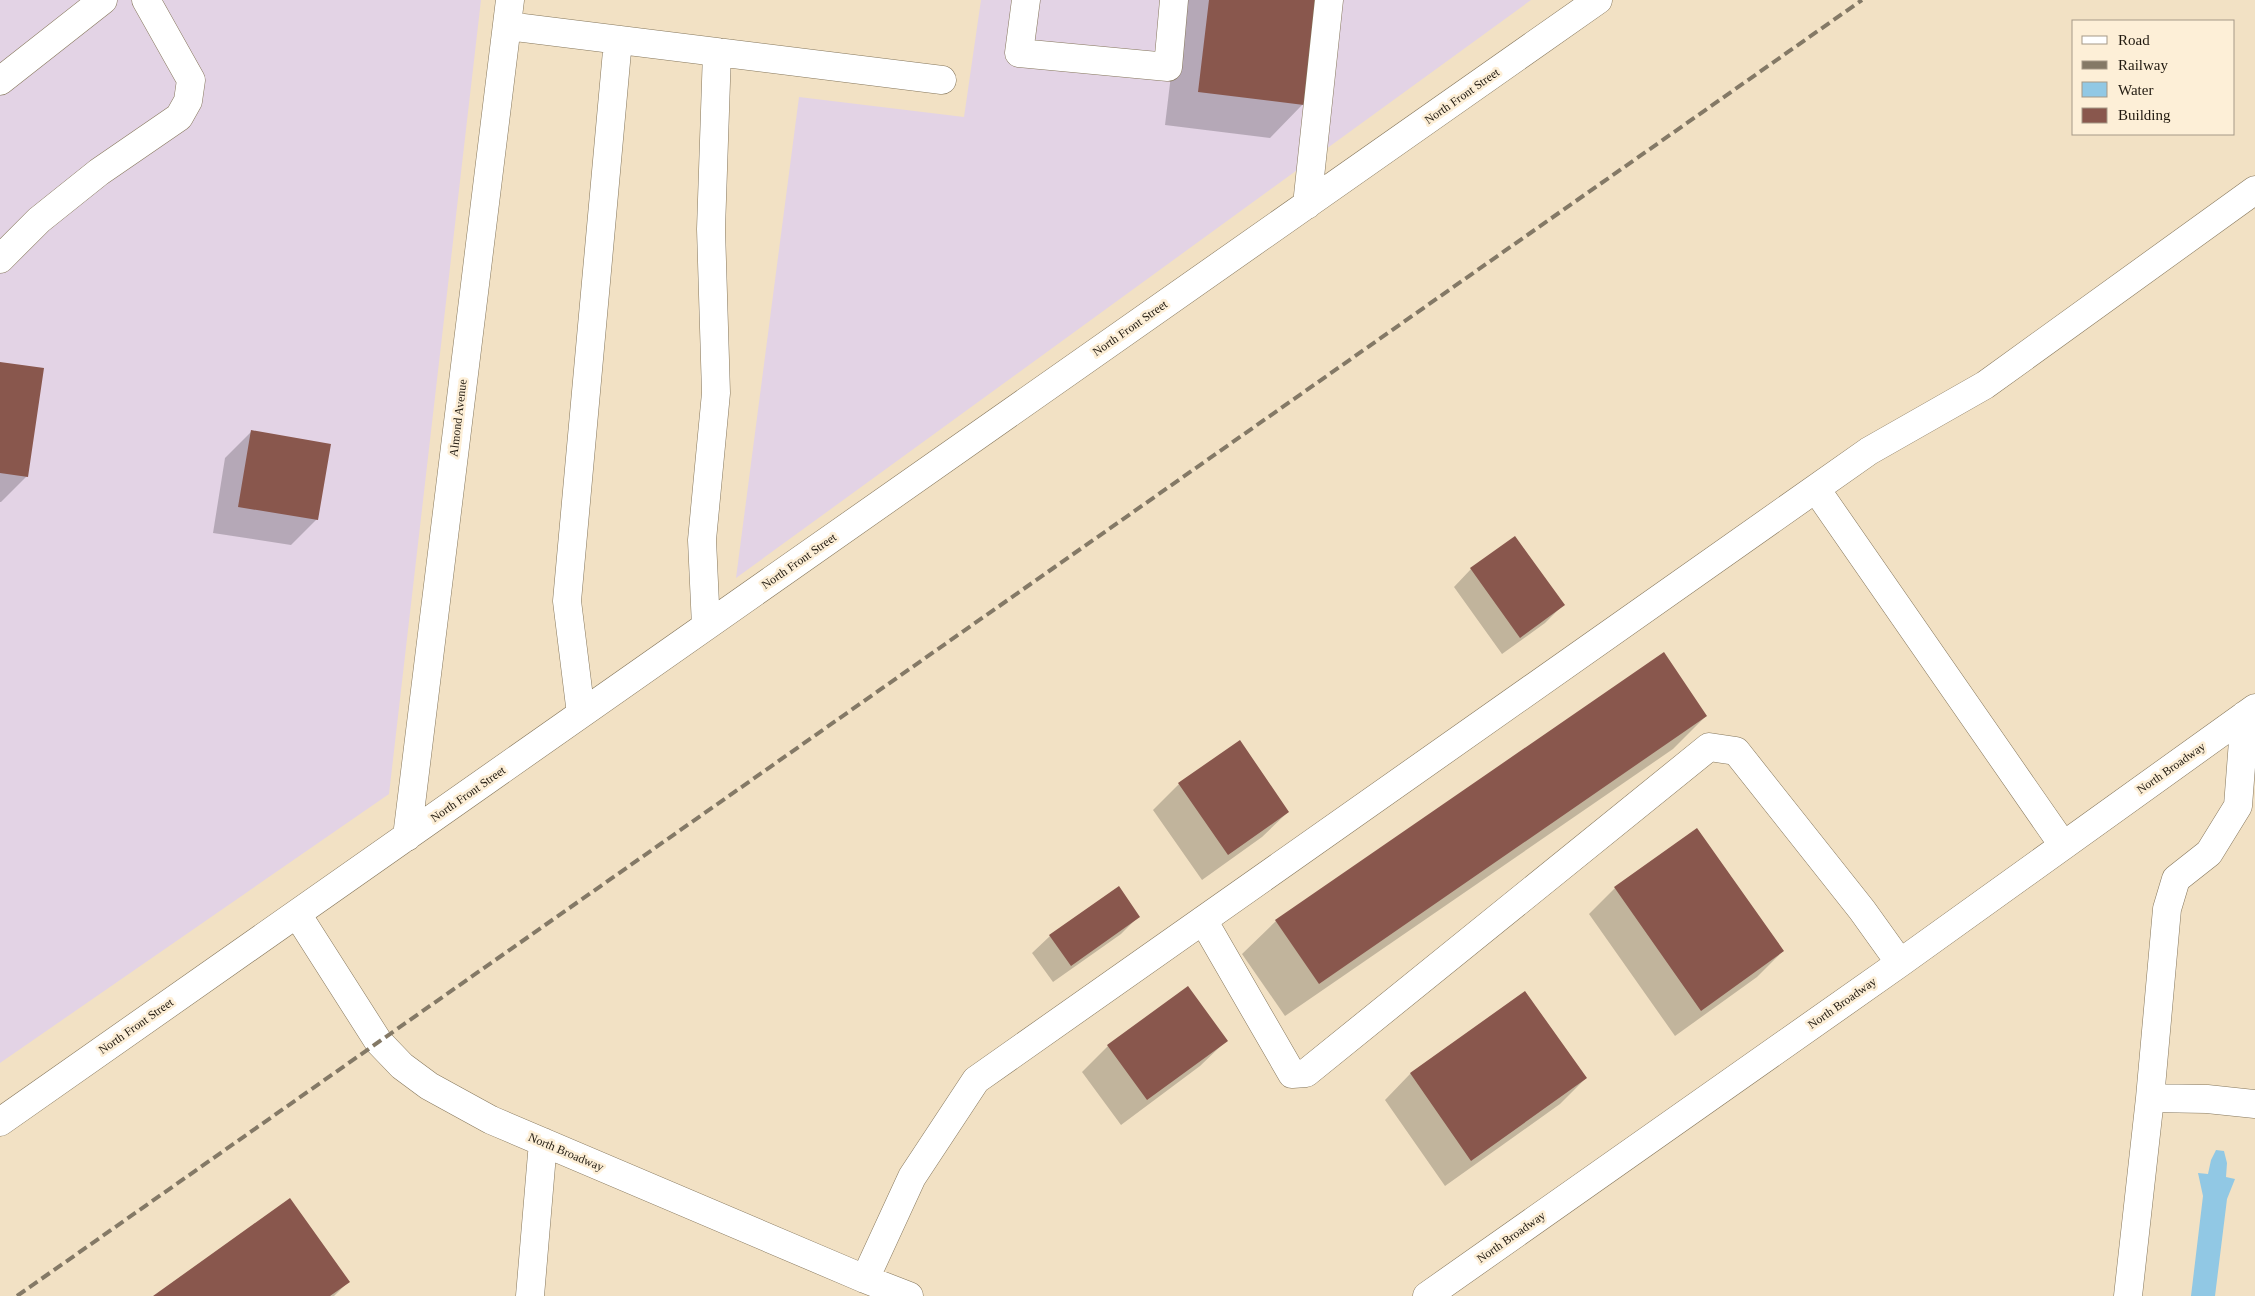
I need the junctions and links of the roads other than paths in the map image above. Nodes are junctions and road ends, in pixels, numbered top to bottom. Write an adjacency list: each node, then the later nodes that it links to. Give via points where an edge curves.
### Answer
1 (102, 0): 11 (street)
2 (146, 0): 14 (street, via 191,80 188,101 180,117 99,172 39,220)
3 (1026, 0): 4 (street, via 1019,53 1168,67)
4 (1174, 0)
5 (1328, 0): 13 (street)
6 (1598, 0): 13 (street, North Front Street)
7 (508, 13): 8 (street); 19 (street, Almond Avenue)
8 (618, 40): 9 (street); 18 (street, via 567,601)
9 (717, 52): 10 (street); 16 (street, via 711,230 716,393 702,540)
10 (942, 80)
11 (0, 81)
12 (2255, 190): 15 (street, via 1986,385 1869,451)
13 (1307, 205): 16 (street, North Front Street)
14 (0, 259)
15 (1816, 489): 20 (street); 22 (street)
16 (706, 626): 18 (street, North Front Street)
17 (2250, 712): 20 (street, North Broadway); 24 (street, via 2238,806 2209,853 2176,879 2167,909)
18 (581, 714): 19 (street, North Front Street)
19 (407, 836): 21 (street, North Front Street)
20 (2062, 845): 23 (street, North Broadway)
21 (297, 914): 26 (street, North Front Street); 27 (street, North Broadway, via 389,1055 447,1097)
22 (1203, 920): 23 (street, via 1292,1074 1306,1073 1709,747 1736,751); 28 (street, via 976,1080 912,1177)
23 (1900, 963): 31 (street, North Broadway)
24 (2150, 1098): 25 (street); 32 (street)
25 (2255, 1104)
26 (0, 1122)
27 (542, 1142): 28 (street, North Broadway); 29 (street)
28 (866, 1279): 30 (street, North Broadway)
29 (530, 1296)
30 (909, 1296)
31 (1427, 1296)
32 (2128, 1296)

